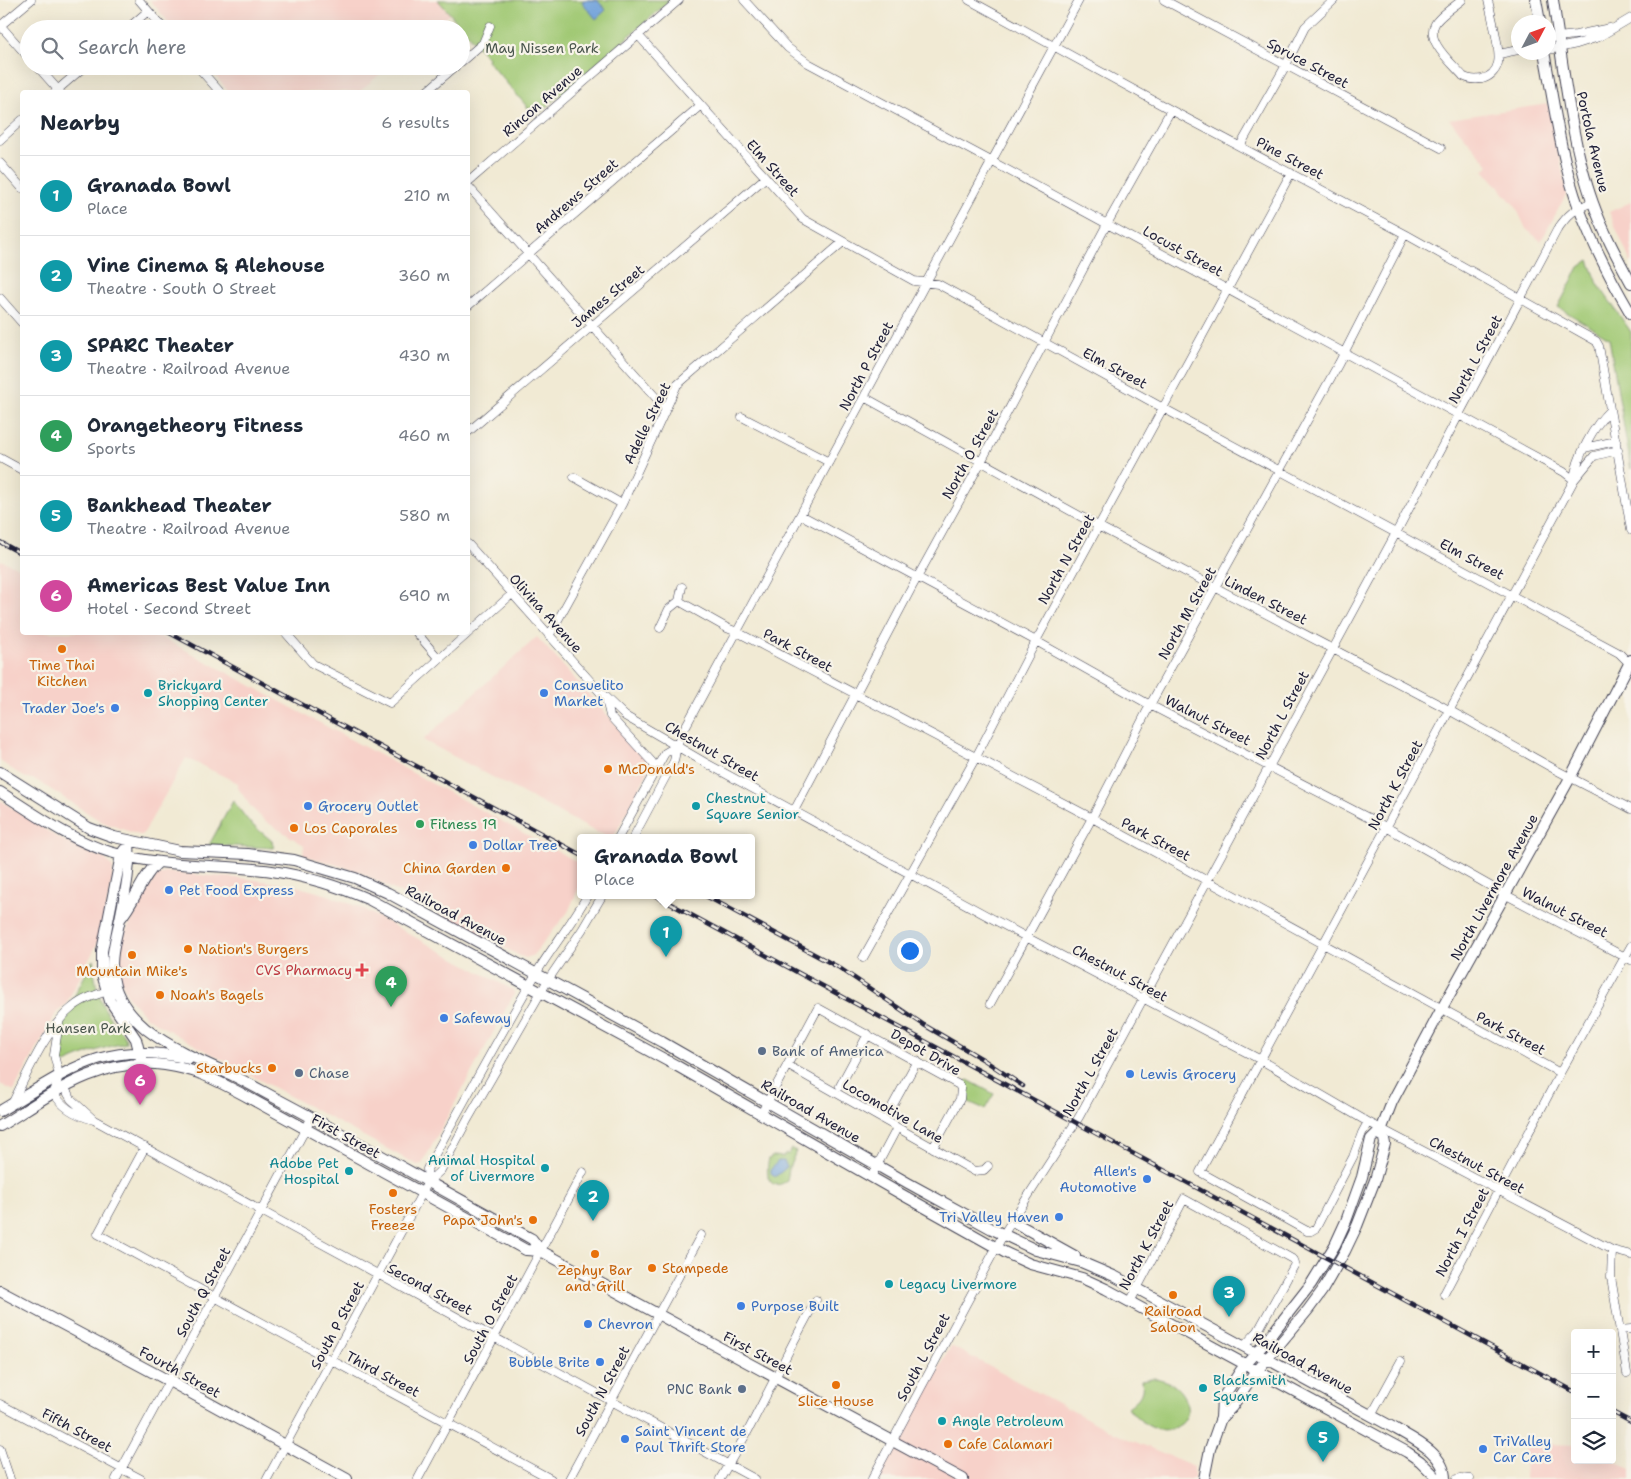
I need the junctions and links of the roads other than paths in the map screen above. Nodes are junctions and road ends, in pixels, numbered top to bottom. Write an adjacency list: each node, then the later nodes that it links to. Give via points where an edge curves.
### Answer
1 (31, 0): 19 (street)
2 (139, 0): 13 (street)
3 (679, 0): 21 (street, Rincon Avenue)
4 (744, 0): 44 (street, Locust Street, via 788,48 808,63)
5 (969, 0): 23 (street, Pine Street)
6 (1079, 0): 23 (street, North P Street)
7 (1164, 0): 29 (street, Spruce Street)
8 (1334, 0): 29 (street, via 1305,27)
9 (1462, 0): 27 (street, via 1435,22 1432,33 1435,43 1469,80 1486,78 1494,72)
10 (1488, 0): 27 (street)
11 (1536, 0): 14 (main road)
12 (1552, 0): 15 (main road, Portola Avenue)
13 (148, 10): 17 (street); 18 (street)
14 (1539, 15)
15 (1553, 15)
16 (1631, 18): 22 (street, via 1615,27)
17 (137, 20)
18 (156, 20)
19 (0, 26): 24 (street)
20 (490, 26): 26 (street, via 483,43)
21 (638, 35): 38 (street, Elm Street); 48 (street, Rincon Avenue)
22 (1556, 41): 51 (main road, Portola Avenue)
23 (1054, 46): 39 (street, Pine Street); 44 (street, North P Street)
24 (20, 48)
25 (1511, 51): 27 (street)
26 (470, 54)
27 (1499, 54)
28 (1545, 60): 52 (main road, via 1561,145)
29 (1286, 65): 42 (street); 43 (street, Spruce Street)
30 (44, 75): 34 (street)
31 (76, 75): 35 (street)
32 (205, 75): 36 (street)
33 (446, 75): 37 (street)
34 (56, 90)
35 (60, 90)
36 (218, 90)
37 (428, 90)
38 (701, 105): 47 (street, Elm Street); 56 (street, Andrews Street)
39 (1171, 110): 42 (street, Pine Street); 53 (street, North O Street)
40 (20, 122): 41 (street)
41 (0, 140)
42 (1240, 146): 46 (street, Pine Street)
43 (1441, 148)
44 (991, 161): 53 (street, Locust Street); 57 (street, North P Street)
45 (0, 163): 49 (street)
46 (1291, 173): 54 (street, Pine Street); 60 (street, North N Street)
47 (766, 178): 55 (street, Elm Street, via 803,219); 67 (street, James Street)
48 (470, 180)
49 (20, 186)
50 (470, 188): 56 (street)
51 (1593, 202): 52 (street, North L Street); 58 (main road, Portola Avenue)
52 (1578, 207): 59 (main road); 62 (street, North L Street, via 1557,230)
53 (1107, 224): 60 (street, Locust Street); 68 (street, North O Street)
54 (1405, 234): 62 (street, Pine Street); 69 (street, North M Street)
55 (843, 242): 57 (street, Elm Street, via 914,281); 72 (street, Adelle Street, via 677,385)
56 (528, 254): 64 (street, Andrews Street); 67 (street)
57 (926, 283): 68 (street, Elm Street, via 938,284); 70 (street, North P Street)
58 (1631, 283)
59 (1614, 285): 63 (main road); 65 (main road)
60 (1227, 290): 69 (street, Locust Street); 71 (street, North N Street)
61 (0, 298): 66 (street)
62 (1521, 298): 73 (street, Pine Street, via 1596,341); 74 (street, North L Street)
63 (1631, 301)
64 (470, 304)
65 (1631, 314)
66 (20, 321)
67 (591, 326): 72 (street); 76 (street, James Street)
68 (1044, 344): 71 (street, Elm Street); 81 (street, North O Street)
69 (1344, 352): 74 (street, Locust Street); 84 (street, North M Street)
70 (864, 397): 81 (street, Linden Street); 82 (street, North P Street)
71 (1163, 408): 84 (street, Elm Street); 89 (street, North N Street)
72 (666, 409): 87 (street, Adelle Street)
73 (1610, 410): 77 (street); 78 (street, North K Street, via 1601,418)
74 (1459, 415): 86 (street, Locust Street); 91 (street, North L Street)
75 (742, 417): 82 (street)
76 (470, 430)
77 (1616, 441): 78 (street); 79 (street)
78 (1584, 448): 86 (street, North K Street, via 1575,468)
79 (1618, 450): 86 (street, via 1594,456); 90 (street)
80 (0, 458): 83 (street)
81 (982, 460): 89 (street, Linden Street); 93 (street, North O Street)
82 (829, 462): 88 (street, North P Street)
83 (20, 469)
84 (1279, 470): 91 (street, Elm Street); 95 (street, North M Street)
85 (574, 477): 87 (street)
86 (1574, 480): 97 (street, North K Street)
87 (622, 504): 105 (street, Adelle Street)
88 (801, 515): 93 (street, Walnut Street); 101 (street, North P Street)
89 (1098, 526): 95 (street, Linden Street); 106 (street, North N Street)
90 (1631, 530)
91 (1396, 533): 97 (street, Elm Street); 107 (street, North L Street)
92 (470, 546): 96 (street, Olivina Avenue)
93 (917, 578): 106 (street, Walnut Street); 110 (street, North O Street)
94 (682, 586): 98 (street)
95 (1215, 588): 107 (street, Linden Street); 112 (street, North M Street)
96 (512, 594): 100 (street); 105 (street, Olivina Avenue)
97 (1512, 594): 109 (street, Elm Street); 113 (street, North K Street)
98 (679, 601): 99 (street, via 669,609); 101 (street, Park Street)
99 (660, 628)
100 (470, 631)
101 (737, 632): 110 (street, Park Street); 114 (street, North P Street)
102 (288, 635): 108 (street, via 312,664 390,704)
103 (419, 635): 108 (street)
104 (466, 635): 108 (street)
105 (549, 636): 111 (street, Olivina Avenue)
106 (1036, 641): 112 (street, Walnut Street); 115 (street, North N Street)
107 (1332, 649): 113 (street, Linden Street); 116 (street, North L Street)
108 (439, 659)
109 (1630, 662): 119 (main road, North Livermore Avenue)
110 (855, 694): 115 (street, Park Street); 122 (street, North O Street)
111 (605, 698): 114 (street, Chestnut Street, via 625,716); 117 (street, via 610,716)
112 (1150, 705): 116 (street, Walnut Street); 123 (street, North M Street)
113 (1448, 710): 119 (street, Linden Street); 124 (street, North K Street)
114 (677, 746): 117 (street, North P Street, via 665,753); 122 (street, Chestnut Street); 126 (street, North P Street, via 674,761)
115 (976, 757): 123 (street, Park Street); 130 (street, North N Street)
116 (1269, 766): 124 (street, Walnut Street); 131 (street, North L Street)
117 (656, 769): 125 (street, North P Street)
118 (0, 772): 127 (main road, Railroad Avenue, via 89,828)
119 (1570, 778): 121 (street, Linden Street); 132 (main road, North Livermore Avenue)
120 (0, 792): 128 (main road, Railroad Avenue, via 80,841)
121 (1631, 809)
122 (794, 811): 130 (street, Chestnut Street)
123 (1092, 818): 131 (street, Park Street); 136 (street, North M Street)
124 (1386, 827): 132 (street, Walnut Street); 137 (street, North K Street)
125 (620, 834)
126 (635, 834)
127 (129, 841): 128 (main road); 141 (main road, Railroad Avenue, via 180,850 280,858 355,878)
128 (125, 856): 129 (main road, Railroad Avenue); 135 (main road); 144 (main road, via 102,951 102,974)
129 (158, 862): 135 (main road); 143 (main road, Railroad Avenue, via 272,871 328,884 370,900)
130 (911, 875): 136 (street, Chestnut Street); 139 (street, North N Street)
131 (1207, 881): 137 (street, Park Street); 146 (street, North L Street)
132 (1506, 895): 140 (street, Walnut Street); 148 (main road, North Livermore Avenue)
133 (585, 899): 141 (street)
134 (600, 899): 142 (street)
135 (120, 920): 144 (main road, via 114,944)
136 (1026, 937): 146 (street, Chestnut Street); 147 (street, North M Street)
137 (1323, 943): 148 (street, Park Street); 152 (street, North K Street)
138 (1631, 946): 140 (street, North I Street)
139 (863, 958)
140 (1628, 958): 156 (street, North I Street)
141 (536, 974): 142 (main road, Railroad Avenue); 143 (street)
142 (548, 980): 145 (street); 161 (main road, Railroad Avenue)
143 (529, 986): 145 (main road, Railroad Avenue); 179 (street, South P Street, via 427,1169)
144 (111, 990): 149 (street, via 74,1006); 151 (main road, via 116,1011 134,1035); 154 (main road, First Street, via 138,1022 153,1034)
145 (541, 992): 164 (main road, Railroad Avenue); 179 (street, South P Street, via 441,1170)
146 (1143, 999): 152 (street, Chestnut Street); 183 (street, North L Street, via 1080,1117)
147 (990, 1004)
148 (1441, 1010): 156 (street, Park Street); 171 (main road, North Livermore Avenue, via 1392,1102)
149 (59, 1023): 157 (street, via 54,1056); 162 (street, via 51,1029)
150 (868, 1034): 153 (street, Depot Drive); 155 (street, Depot Drive, via 818,1008); 158 (street)
151 (141, 1058): 154 (main road, First Street, via 161,1054); 157 (main road, via 104,1056); 159 (main road, via 100,1070); 172 (main road, First Street, via 198,1072)
152 (1261, 1060): 168 (street, Chestnut Street); 168 (street, North K Street, via 1200,1172 1311,1231 1316,1228)
153 (917, 1061): 165 (street); 174 (street, Depot Drive, via 955,1082 961,1090 960,1099)
154 (201, 1062): 166 (main road, First Street)
155 (787, 1065): 161 (street); 170 (street, Locomotive Lane)
156 (1560, 1073): 180 (street, North I Street)
157 (59, 1076): 160 (street); 162 (main road)
158 (840, 1086)
159 (64, 1087): 160 (main road); 167 (street, Second Street, via 71,1099)
160 (54, 1093): 167 (street, Second Street, via 62,1105); 169 (main road)
161 (767, 1102): 164 (street); 175 (main road, Railroad Avenue)
162 (12, 1104): 163 (main road)
163 (0, 1111)
164 (760, 1114): 178 (main road, Railroad Avenue)
165 (888, 1114)
166 (312, 1117): 172 (street, South Q Street); 179 (main road, First Street)
167 (94, 1120): 173 (street, Second Street)
168 (1368, 1122): 171 (street, Chestnut Street)
169 (0, 1126)
170 (897, 1128): 174 (street, Locomotive Lane); 175 (street)
171 (1382, 1128): 180 (street, Chestnut Street); 203 (main road, North Livermore Avenue, via 1371,1139 1362,1177 1335,1244 1311,1284); 205 (main road, North Livermore Avenue, via 1385,1144 1375,1180 1345,1251 1322,1291)
172 (306, 1129): 181 (main road, First Street); 182 (street, South Q Street)
173 (145, 1147): 182 (street, Second Street); 195 (street, Third Street, via 98,1234)
174 (933, 1148): 176 (street, Locomotive Lane, via 974,1171)
175 (877, 1165): 178 (street); 185 (main road, Railroad Avenue)
176 (988, 1166)
177 (583, 1172): 188 (street, South O Street)
178 (871, 1177): 186 (main road, Railroad Avenue)
179 (428, 1182): 181 (street, South P Street); 188 (main road, First Street, via 532,1238)
180 (1498, 1191): 187 (street, Chestnut Street); 194 (street, North I Street)
181 (422, 1193): 188 (main road, First Street, via 526,1250); 191 (street, South P Street)
182 (262, 1210): 191 (street, Second Street); 195 (street, South Q Street)
183 (1012, 1221): 185 (street, North L Street); 190 (main road)
184 (700, 1235): 198 (street, South N Street)
185 (1003, 1235): 186 (street, North L Street); 190 (main road, Railroad Avenue, via 1036,1250)
186 (996, 1248): 197 (main road, Railroad Avenue, via 1030,1264 1088,1280); 217 (street, South L Street)
187 (1612, 1250): 189 (street, Chestnut Street); 200 (street, via 1611,1277)
188 (541, 1251): 198 (main road, First Street); 201 (street, South O Street)
189 (1631, 1255)
190 (1093, 1267): 192 (main road, Railroad Avenue)
191 (378, 1275): 201 (street, Second Street); 204 (street, South P Street)
192 (1137, 1289): 197 (street, North K Street); 202 (main road, Railroad Avenue); 202 (street, North K Street, via 1184,1199 1294,1260 1295,1264 1258,1331)
193 (0, 1291): 211 (main road, Fourth Street)
194 (1444, 1294)
195 (215, 1297): 204 (street, Third Street); 211 (street, South Q Street)
196 (816, 1300): 210 (street)
197 (1130, 1302): 207 (main road, Railroad Avenue)
198 (657, 1315): 210 (main road, First Street); 212 (street, South N Street)
199 (1631, 1328): 200 (street)
200 (1620, 1330): 209 (street)
201 (494, 1338): 212 (street, Second Street); 216 (street, South O Street)
202 (1244, 1346): 203 (main road, Railroad Avenue)
203 (1256, 1353): 205 (main road, Railroad Avenue); 207 (main road, North Livermore Avenue)
204 (332, 1360): 216 (street, Third Street); 218 (street, South P Street)
205 (1267, 1360): 208 (main road, North Livermore Avenue); 214 (main road, Railroad Avenue)
206 (1401, 1361): 214 (street)
207 (1247, 1364): 208 (main road, Railroad Avenue); 215 (main road, North Livermore Avenue, via 1222,1399)
208 (1258, 1370): 215 (main road, North Livermore Avenue); 235 (main road, Railroad Avenue, via 1407,1452)
209 (1627, 1374)
210 (774, 1378): 217 (main road, First Street); 220 (street)
211 (169, 1381): 218 (main road, Fourth Street); 221 (street, South Q Street)
212 (611, 1401): 220 (street, Second Street); 229 (street, South N Street)
213 (0, 1404): 221 (street, Fifth Street)
214 (1371, 1416): 236 (main road, Railroad Avenue, via 1427,1448 1445,1470)
215 (1221, 1418): 234 (main road)
216 (448, 1423): 227 (street, South O Street); 228 (street, Third Street)
217 (893, 1440): 232 (street, South L Street); 233 (main road, First Street)
218 (286, 1446): 225 (street, South P Street); 226 (main road, Fourth Street)
219 (0, 1448): 222 (street)
220 (728, 1464): 230 (street); 231 (street, Second Street)
221 (122, 1468): 223 (street, South Q Street); 224 (street, Fifth Street)
222 (10, 1479)
223 (116, 1479)
224 (141, 1479)
225 (267, 1479)
226 (347, 1479)
227 (418, 1479)
228 (551, 1479)
229 (569, 1479)
230 (720, 1479)
231 (755, 1479)
232 (872, 1479)
233 (964, 1479)
234 (1204, 1479)
235 (1438, 1479)
236 (1445, 1479)
237 (1457, 1479): 238 (street)
238 (1470, 1479)

